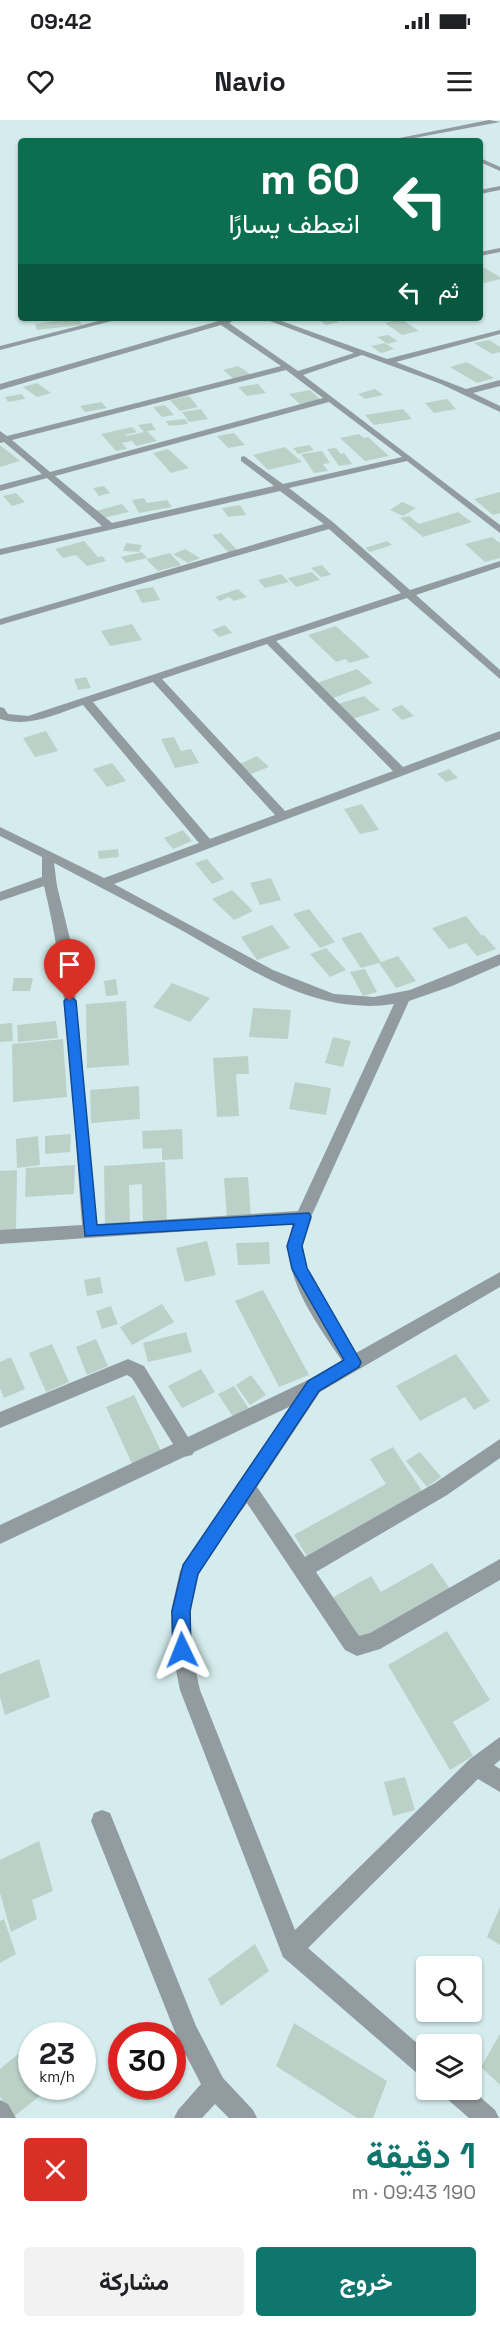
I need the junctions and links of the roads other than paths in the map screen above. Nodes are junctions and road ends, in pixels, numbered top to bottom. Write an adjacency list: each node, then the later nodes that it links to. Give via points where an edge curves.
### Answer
1 (499, 120): 2 (street)
2 (427, 134): 3 (street); 4 (street)
3 (404, 138)
4 (436, 138)
5 (483, 162): 6 (street)
6 (500, 170)
7 (500, 188): 8 (street)
8 (483, 191)
9 (500, 250): 10 (street)
10 (483, 253)
11 (107, 321): 16 (street)
12 (226, 321): 14 (street)
13 (275, 321): 17 (street)
14 (222, 322): 19 (street); 22 (street)
15 (500, 332): 18 (street)
16 (0, 348)
17 (364, 352): 18 (street); 20 (street)
18 (389, 361): 23 (street)
19 (288, 367): 20 (street); 26 (street)
20 (297, 374): 24 (street)
21 (500, 383): 23 (street)
22 (0, 387)
23 (466, 392): 25 (street)
24 (330, 399): 27 (street); 29 (street)
25 (500, 409)
26 (2, 437): 29 (street)
27 (409, 458): 30 (street); 34 (street)
28 (244, 459): 30 (street)
29 (46, 474): 31 (street); 33 (street)
30 (281, 487): 32 (street); 33 (street)
31 (0, 488)
32 (331, 525): 37 (street); 38 (street)
33 (110, 527): 35 (street)
34 (500, 530)
35 (0, 552)
36 (500, 564): 37 (street)
37 (411, 594): 39 (street); 40 (street)
38 (0, 622)
39 (270, 641): 41 (street); 47 (street)
40 (500, 676)
41 (156, 679): 42 (street); 48 (street)
42 (86, 701): 44 (street, via 28,719); 50 (street)
43 (0, 710): 44 (street, via 3,716)
44 (13, 719): 45 (street)
45 (0, 725)
46 (500, 735): 47 (street)
47 (401, 772): 48 (street)
48 (282, 815): 50 (street)
49 (0, 831): 51 (street)
50 (208, 845): 53 (street)
51 (48, 855): 52 (street); 53 (street)
52 (48, 880): 54 (street); 58 (street, via 61,920)
53 (104, 883): 56 (street, via 306,992 352,1002)
54 (0, 897)
55 (500, 958): 56 (street, via 422,994)
56 (404, 997): 57 (street)
57 (303, 1217): 58 (street); 61 (street, via 294,1246 299,1269)
58 (90, 1232): 59 (street)
59 (0, 1237)
60 (500, 1279): 61 (street)
61 (353, 1362): 62 (street)
62 (314, 1386): 65 (street); 66 (street)
63 (0, 1420): 65 (street, via 128,1367 138,1372)
64 (500, 1447): 68 (street, via 441,1489)
65 (186, 1449): 67 (street)
66 (246, 1486): 68 (street); 74 (street, via 190,1571 181,1611 182,1650 190,1690)
67 (0, 1534)
68 (303, 1569): 69 (street, via 357,1646 373,1642)
69 (500, 1569)
70 (500, 1747): 71 (street)
71 (477, 1766): 72 (street); 74 (street)
72 (500, 1782)
73 (102, 1821): 76 (street, via 187,2034)
74 (291, 1949): 75 (street)
75 (416, 2057)
76 (215, 2086): 80 (street); 81 (street)
77 (466, 2100): 82 (street)
78 (0, 2112): 79 (street)
79 (4, 2118)
80 (186, 2118)
81 (245, 2118)
82 (487, 2118)

